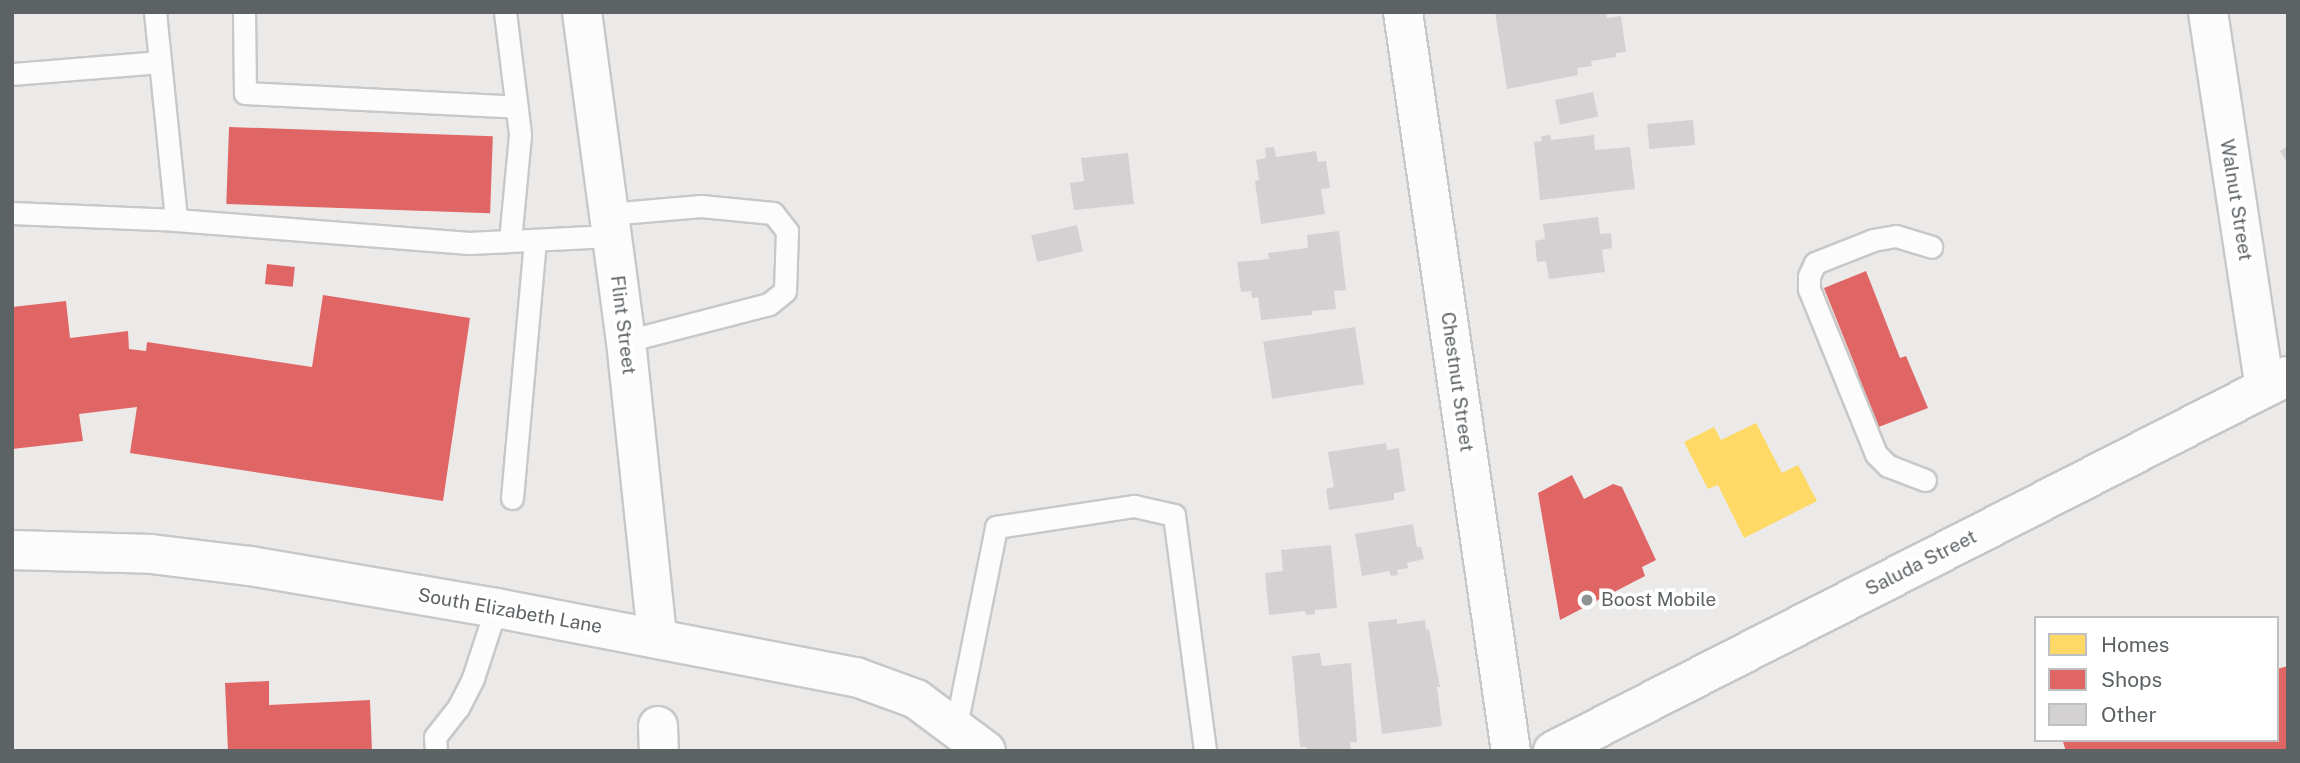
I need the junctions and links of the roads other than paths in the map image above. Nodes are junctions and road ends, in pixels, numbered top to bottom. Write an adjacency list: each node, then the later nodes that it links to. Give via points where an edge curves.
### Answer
1 (155, 12): 7 (lane)
2 (244, 12): 9 (lane, via 245,93)
3 (505, 12): 9 (lane)
4 (582, 12): 12 (street, Flint Street)
5 (1403, 12): 27 (street, Chestnut Street)
6 (2208, 12): 17 (street, Walnut Street)
7 (160, 62): 8 (lane); 11 (lane)
8 (12, 74)
9 (517, 107): 14 (lane, via 520,135)
10 (12, 212): 11 (lane)
11 (176, 220): 14 (lane, via 469,243)
12 (609, 225): 13 (lane); 16 (street, Flint Street); 16 (lane, via 701,206 773,213 787,232 785,290 769,304)
13 (535, 240): 14 (lane); 19 (lane)
14 (510, 241)
15 (1931, 247): 18 (lane, via 1896,236 1874,240 1815,263 1809,275 1809,289 1876,454 1888,466)
16 (626, 341): 22 (street, Flint Street)
17 (2276, 382): 28 (street, Saluda Street)
18 (1925, 480)
19 (512, 498)
20 (12, 550): 21 (street, South Elizabeth Lane, via 151,554)
21 (496, 608): 22 (street, South Elizabeth Lane); 24 (lane, via 473,678 458,708 435,737)
22 (657, 638): 23 (street, South Elizabeth Lane, via 856,677 916,699)
23 (956, 726): 25 (street, South Elizabeth Lane); 26 (lane, via 996,527 1134,506 1174,514)
24 (436, 751)
25 (986, 751)
26 (1205, 751)
27 (1511, 751)
28 (1553, 751)

